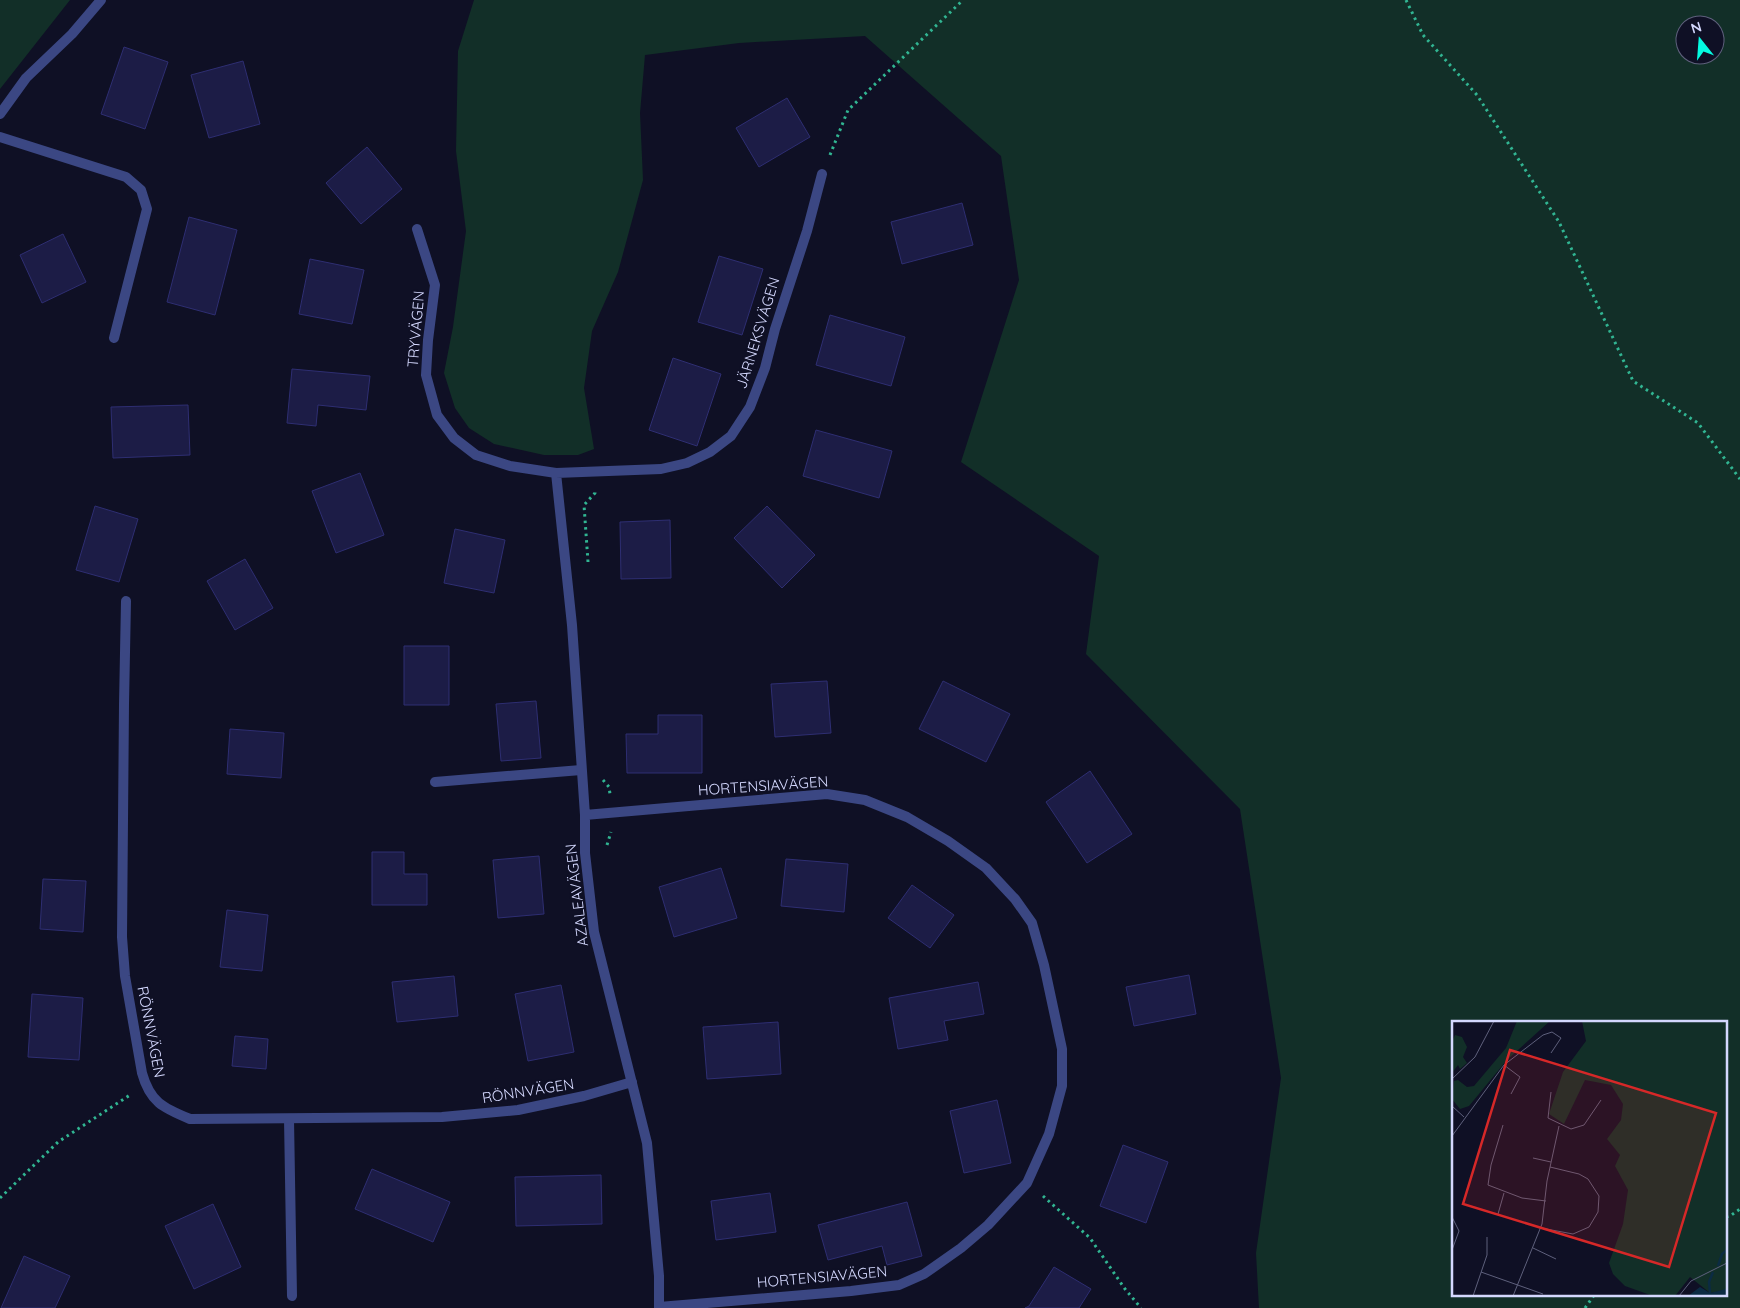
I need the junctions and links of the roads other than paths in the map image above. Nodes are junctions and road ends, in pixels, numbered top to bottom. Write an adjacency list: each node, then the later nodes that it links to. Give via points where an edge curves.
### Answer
1 (101, 0): 2 (street, via 72,34 26,78)
2 (0, 114)
3 (0, 137): 6 (street, via 126,177 141,190 147,209)
4 (822, 174): 7 (street, JÄRNEKSVÄGEN, via 765,368 750,407 731,436 710,452 687,463 661,469)
5 (417, 229): 7 (street, TRYVÄGEN, via 435,285 426,375 437,415 454,438 476,455 510,466)
6 (114, 338)
7 (556, 472): 9 (street, AZALEAVÄGEN, via 572,626)
8 (126, 602): 13 (street, RÖNNVÄGEN, via 122,937 125,976 145,1085 152,1098 166,1109 190,1118)
9 (581, 770): 10 (street); 11 (street, AZALEAVÄGEN)
10 (435, 782)
11 (584, 815): 12 (street, AZALEAVÄGEN, via 594,932); 15 (street, HORTENSIAVÄGEN, via 827,794 865,800 907,817 986,868 1032,923 1062,1048 1062,1086 1049,1134 1028,1183 988,1225 924,1274 899,1285 851,1291)
12 (632, 1082): 13 (street, RÖNNVÄGEN, via 518,1110 442,1117); 15 (street, AZALEAVÄGEN, via 647,1143)
13 (289, 1119): 14 (street)
14 (292, 1296)
15 (659, 1307)

